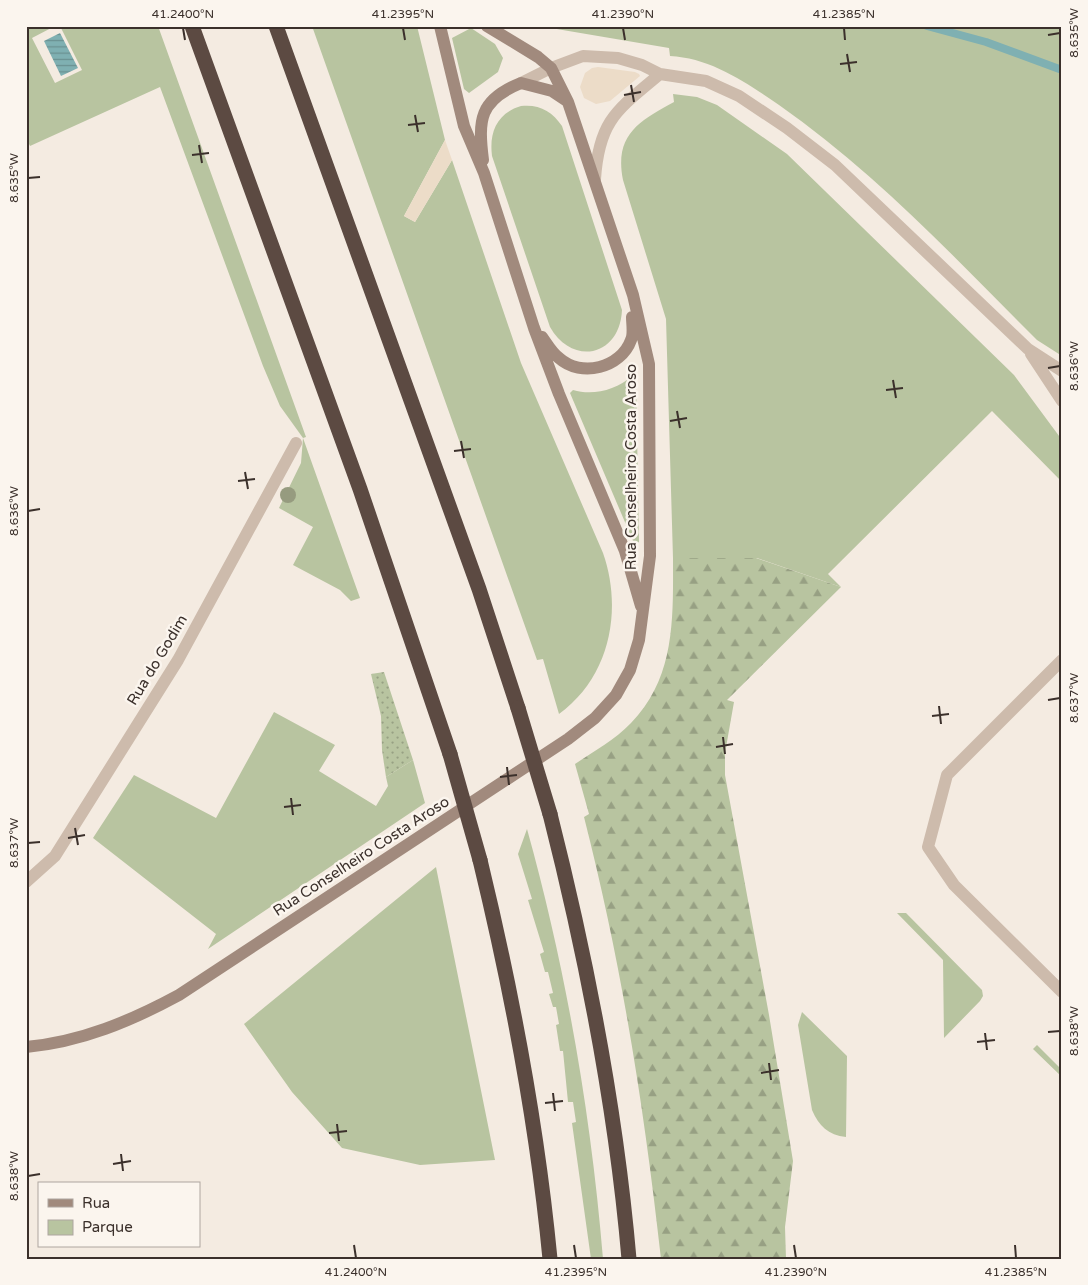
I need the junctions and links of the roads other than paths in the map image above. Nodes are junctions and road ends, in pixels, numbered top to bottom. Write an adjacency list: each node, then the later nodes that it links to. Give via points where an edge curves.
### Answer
1 (192, 26): 22 (highway, bridge, via 360,490 450,754 480,860 526,1070)
2 (276, 26): 23 (highway, bridge, via 472,571 550,814 575,912 604,1061)
3 (440, 26): 9 (main road, Rua Conselheiro Costa Aroso, via 464,126)
4 (487, 26): 5 (main road, Rua Conselheiro Costa Aroso)
5 (551, 68): 6 (street, via 583,56 618,58); 7 (street); 8 (main road, Rua Conselheiro Costa Aroso)
6 (660, 74): 10 (street, via 620,107 604,131 597,151); 13 (street, via 706,81 739,96 787,128 835,165)
7 (521, 83): 8 (main road, via 552,91); 9 (main road, Rua Conselheiro Costa Aroso, via 491,102 480,121)
8 (568, 102): 10 (main road, Rua Conselheiro Costa Aroso)
9 (484, 173): 12 (main road, Rua Conselheiro Costa Aroso)
10 (595, 179): 11 (main road, Rua Conselheiro Costa Aroso)
11 (633, 295): 12 (main road, Rua Conselheiro Costa Aroso, via 632,338 626,351 613,362 594,369 576,367 559,359); 17 (main road, Rua Conselheiro Costa Aroso, via 649,364 650,556)
12 (534, 328): 17 (main road, Rua Conselheiro Costa Aroso, via 626,551)
13 (1028, 349): 14 (street); 15 (street)
14 (1062, 371)
15 (1062, 402)
16 (296, 443): 19 (street, Rua do Godim, via 178,660 55,856)
17 (643, 611): 21 (main road, Rua Conselheiro Costa Aroso, via 636,655 616,695 595,718 568,738 179,995 126,1022 98,1032)
18 (1062, 660): 20 (street, via 947,775 928,847 954,885)
19 (26, 882)
20 (1062, 992)
21 (26, 1047)
22 (550, 1259)
23 (629, 1259)

